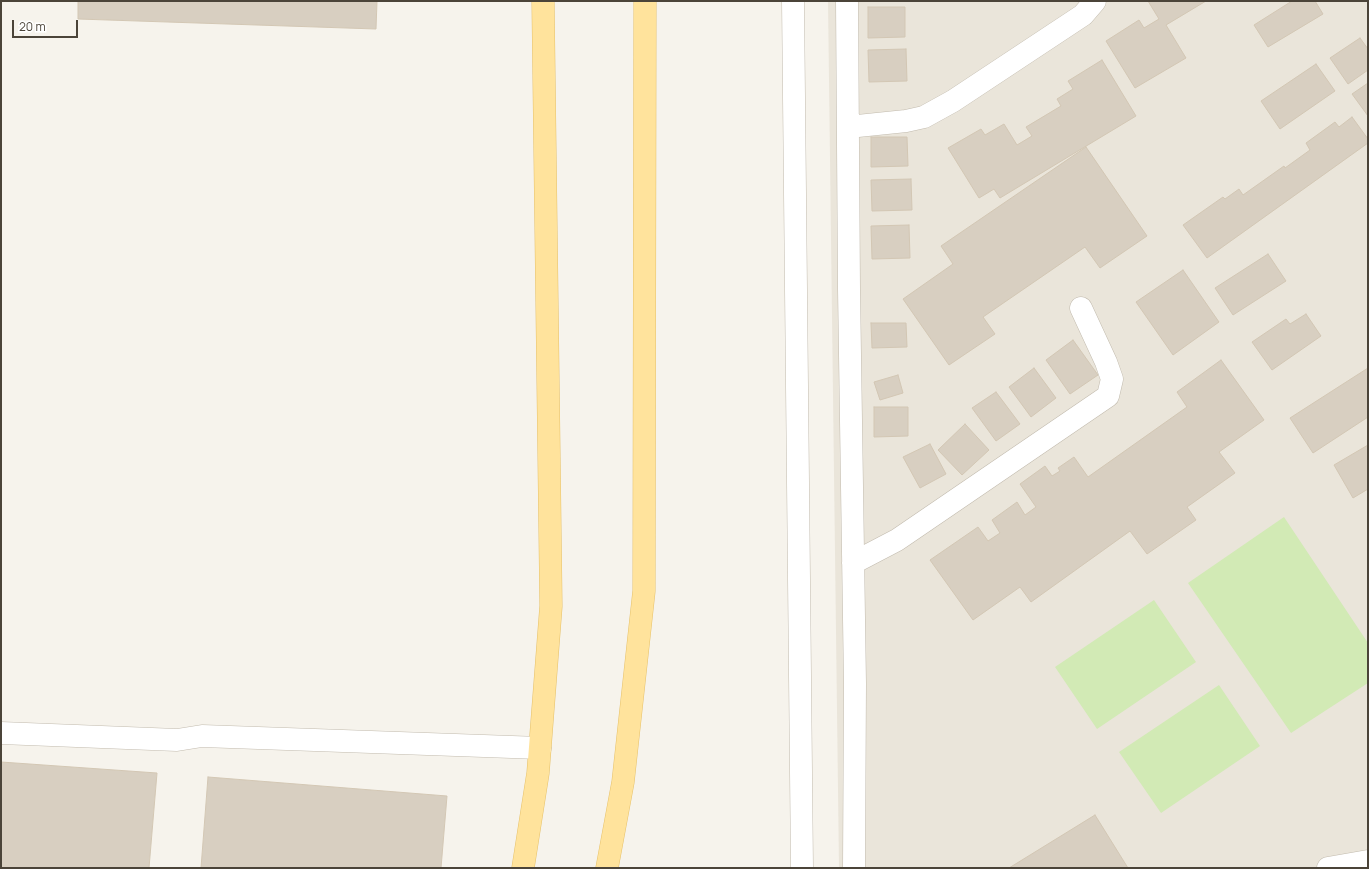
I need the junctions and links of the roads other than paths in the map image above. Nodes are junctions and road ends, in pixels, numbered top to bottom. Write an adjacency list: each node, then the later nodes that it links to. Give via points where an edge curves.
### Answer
1 (543, 1): 10 (main road, via 551,606)
2 (645, 1): 13 (main road, via 644,591 623,782)
3 (793, 1): 14 (street)
4 (847, 1): 6 (street)
5 (1095, 1): 6 (street, via 1083,15 953,101 924,117)
6 (848, 127): 8 (street)
7 (1081, 308): 8 (street, via 1112,379 1108,396 897,540)
8 (853, 563): 15 (street)
9 (1, 733): 10 (street, via 177,740 202,736)
10 (540, 748): 12 (main road)
11 (1368, 861): 16 (street)
12 (523, 868)
13 (606, 868)
14 (802, 868)
15 (854, 868)
16 (1328, 868)

